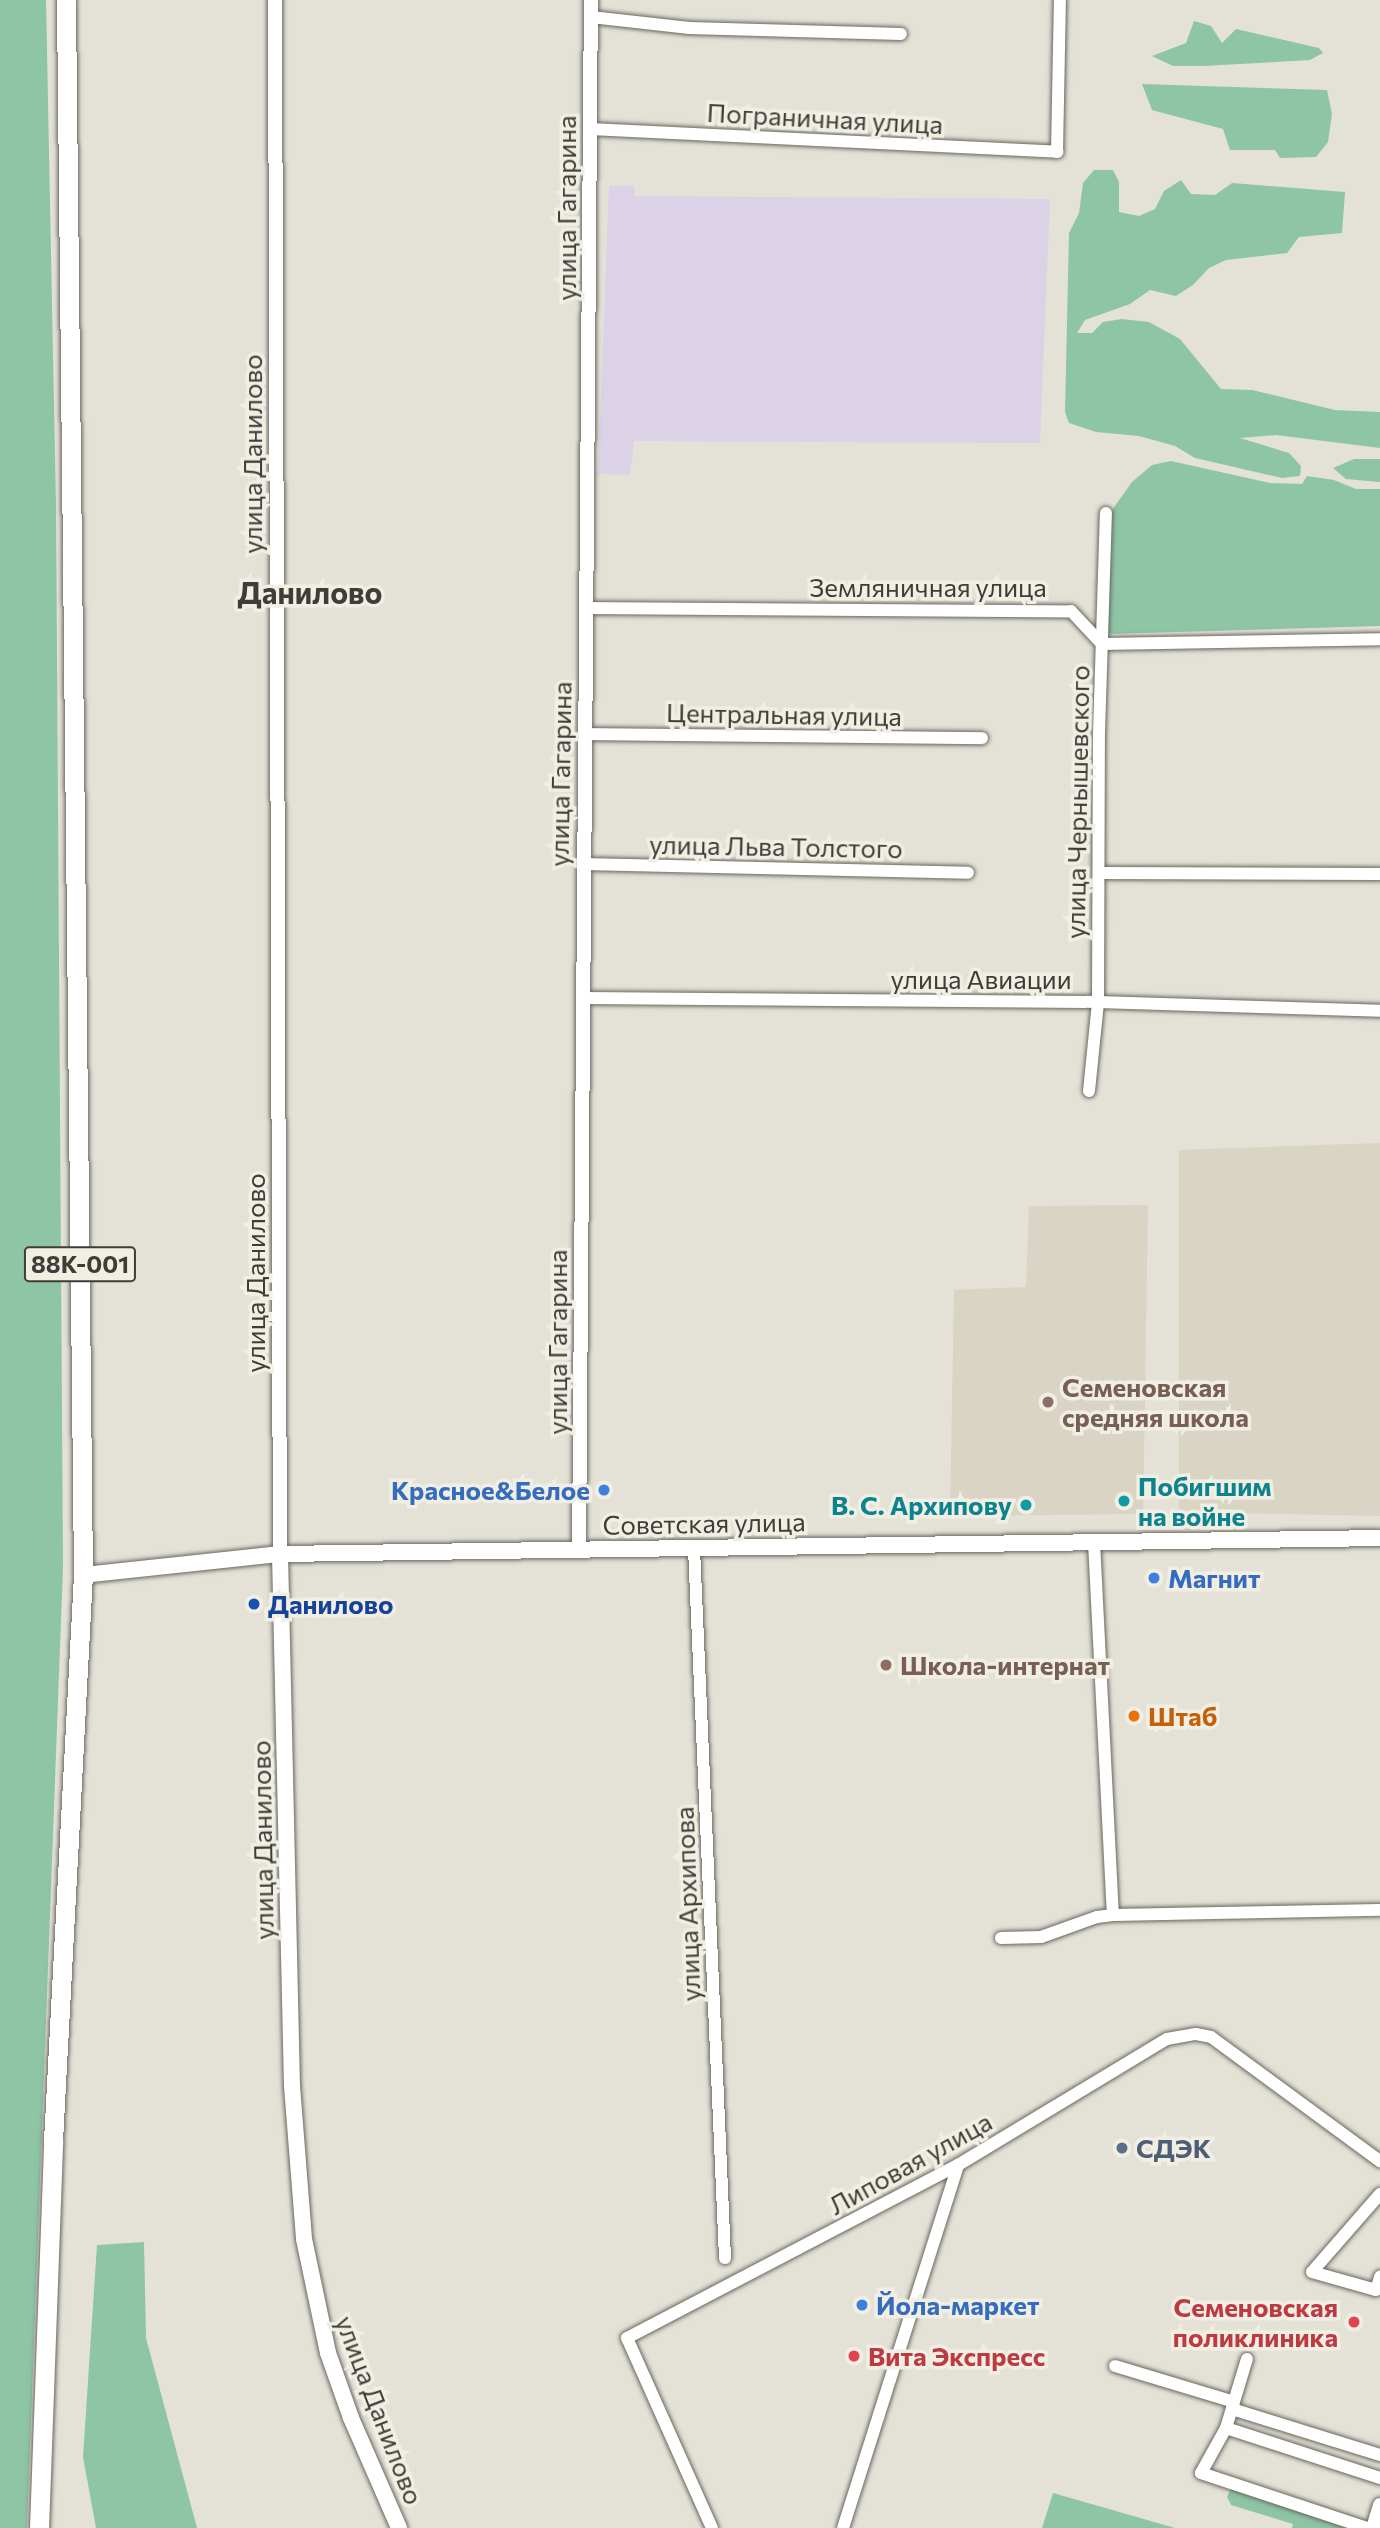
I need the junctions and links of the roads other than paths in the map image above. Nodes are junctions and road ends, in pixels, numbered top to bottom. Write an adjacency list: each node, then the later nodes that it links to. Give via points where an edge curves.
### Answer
1 (65, 0): 27 (main road, 88К-001)
2 (275, 0): 26 (street, улица Данилово)
3 (591, 0): 5 (street, улица Гагарина)
4 (1060, 0): 7 (street, Пограничная улица, via 1057,152)
5 (591, 17): 6 (street, via 702,29); 7 (street, улица Гагарина)
6 (901, 34)
7 (591, 129): 9 (street, улица Гагарина)
8 (1105, 513): 11 (street, улица Чернышевского)
9 (587, 608): 11 (street, Земляничная улица, via 1071,611); 12 (street, улица Гагарина)
10 (1380, 639): 11 (street)
11 (1102, 644): 16 (street, улица Чернышевского)
12 (585, 734): 13 (street, Центральная улица); 14 (street, улица Гагарина)
13 (982, 738)
14 (583, 864): 15 (street, улица Льва Толстого); 18 (street, улица Гагарина)
15 (968, 873)
16 (1100, 873): 17 (street); 19 (street, улица Чернышевского)
17 (1380, 874)
18 (582, 998): 19 (street, улица Авиации); 25 (street, улица Гагарина)
19 (1098, 1002): 20 (street, улица Авиации); 21 (street, улица Чернышевского)
20 (1380, 1011)
21 (1088, 1091)
22 (1380, 1538): 23 (main road, Советская улица)
23 (1094, 1542): 24 (main road, Советская улица); 29 (street)
24 (694, 1548): 25 (main road, Советская улица); 34 (street, улица Архипова)
25 (579, 1550): 26 (main road, Советская улица)
26 (280, 1554): 27 (main road, Советская улица); 44 (main road, улица Данилово, via 292,2086 304,2239 328,2353)
27 (83, 1575): 43 (main road, 88К-001, via 53,2141)
28 (1380, 1910): 29 (street)
29 (1113, 1915): 30 (street, via 1041,1937)
30 (1000, 1938)
31 (1380, 2161): 32 (street, Липовая улица, via 1211,2037 1196,2034 1167,2039)
32 (958, 2165): 45 (street, Липовая улица, via 627,2338); 46 (street)
33 (1380, 2194): 35 (street, via 1312,2272 1376,2290)
34 (724, 2258)
35 (1380, 2277)
36 (1247, 2359): 38 (street)
37 (1115, 2366): 38 (street)
38 (1233, 2405): 39 (street); 40 (street)
39 (1226, 2428): 41 (street); 47 (street, via 1201,2473)
40 (1380, 2455)
41 (1380, 2478)
42 (1380, 2505): 48 (street)
43 (39, 2528)
44 (400, 2528)
45 (712, 2528)
46 (843, 2528)
47 (1367, 2528)
48 (1373, 2528)

